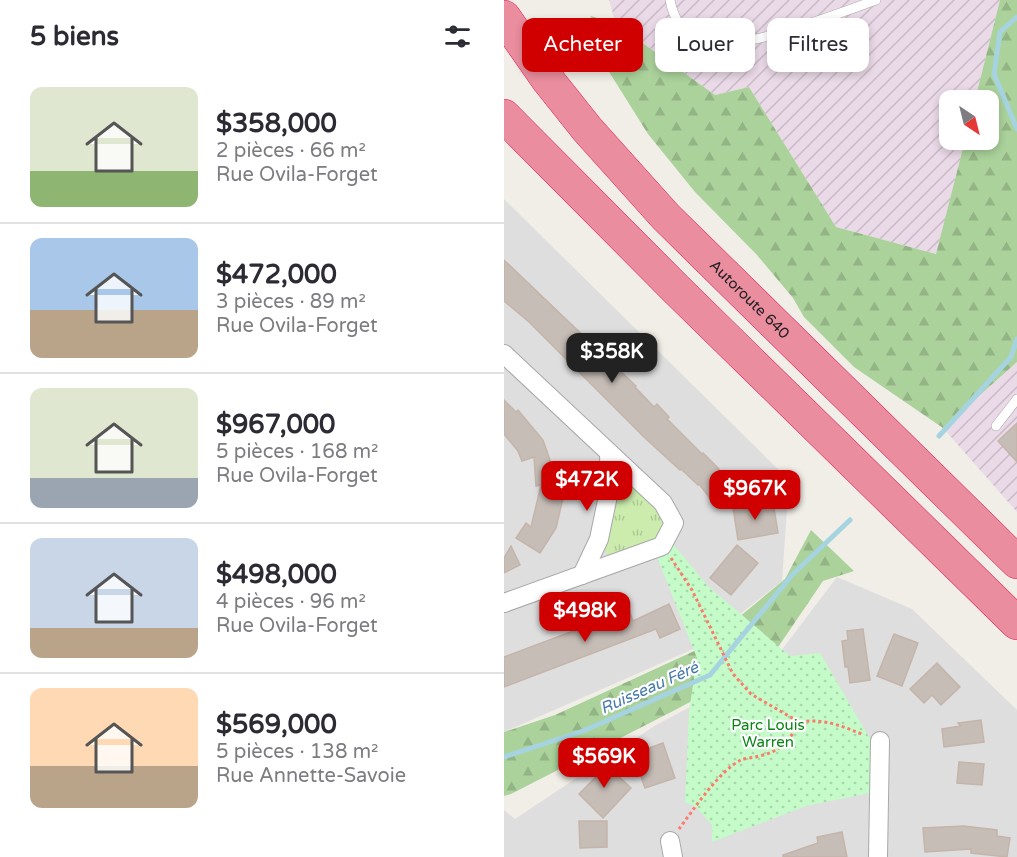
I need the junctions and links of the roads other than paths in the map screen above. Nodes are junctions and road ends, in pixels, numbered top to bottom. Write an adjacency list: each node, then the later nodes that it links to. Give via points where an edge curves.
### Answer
1 (670, 0): 2 (lane, via 686,33 703,44 715,45 742,43)
2 (876, 0)
3 (504, 17): 9 (highway, Autoroute 640, via 580,121 659,210)
4 (504, 116): 12 (highway)
5 (504, 354): 8 (street)
6 (1017, 399): 7 (lane)
7 (996, 426)
8 (609, 453): 10 (street, via 610,486 599,539); 10 (street, via 663,503 674,523 662,546)
9 (1017, 562)
10 (582, 575): 11 (street)
11 (504, 603)
12 (1017, 623)
13 (880, 741): 14 (street)
14 (878, 857)

